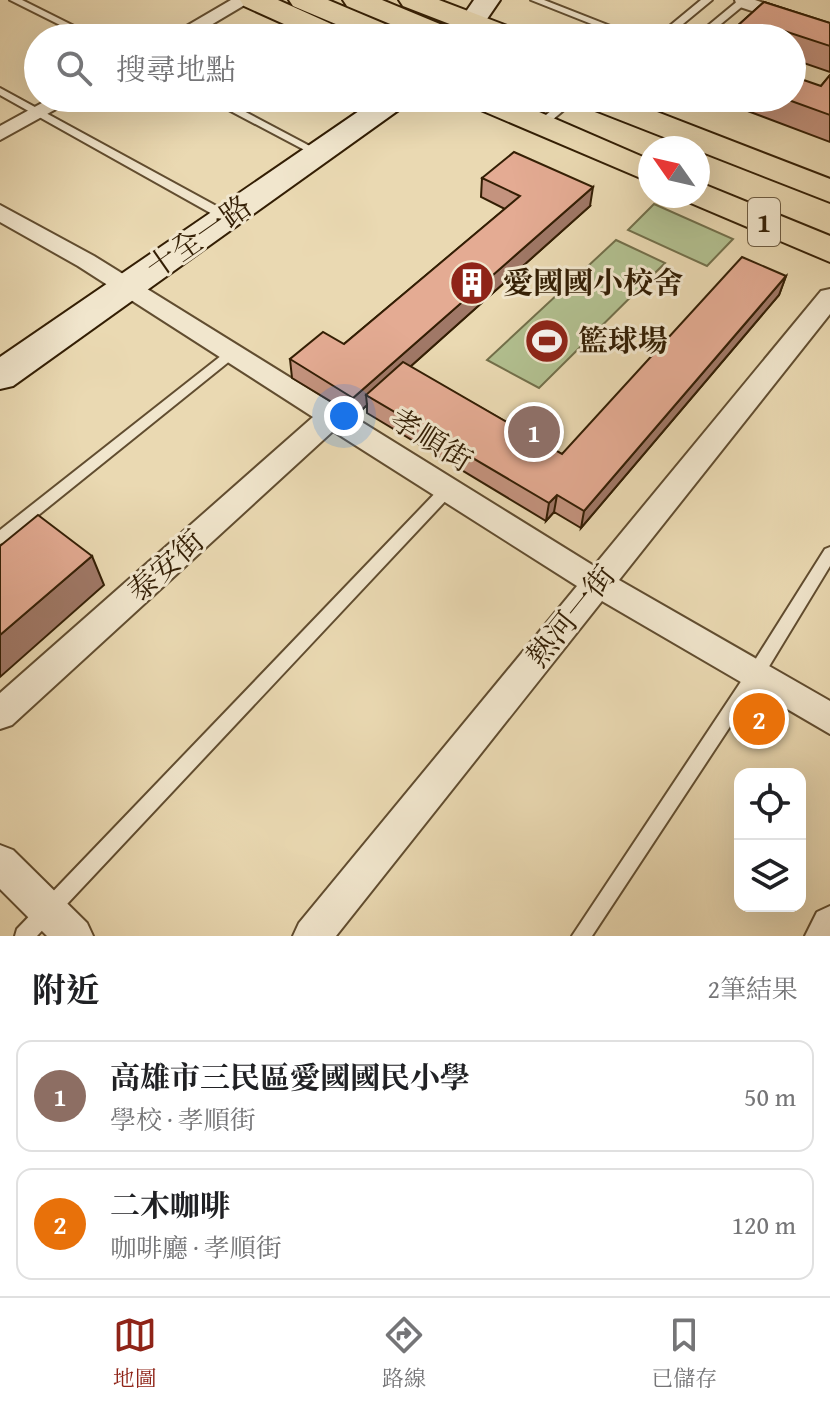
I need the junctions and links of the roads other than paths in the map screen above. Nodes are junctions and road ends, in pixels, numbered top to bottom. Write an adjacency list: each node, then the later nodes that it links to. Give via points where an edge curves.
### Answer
1 (15, 0): 10 (lane)
2 (244, 0): 11 (street)
3 (254, 0): 12 (main road)
4 (303, 0): 13 (main road)
5 (357, 0): 14 (main road)
6 (413, 0): 15 (main road)
7 (536, 0): 16 (lane)
8 (707, 0): 17 (lane)
9 (744, 1): 18 (lane); 19 (street)
10 (64, 24)
11 (200, 24)
12 (309, 24)
13 (360, 24)
14 (464, 24)
15 (466, 24)
16 (599, 24)
17 (677, 24)
18 (715, 24)
19 (830, 31)
20 (0, 91): 21 (lane)
21 (24, 104)
22 (40, 112): 29 (street); 39 (lane)
23 (238, 112): 31 (lane)
24 (377, 112): 31 (street, 十全一路)
25 (560, 112): 33 (main road)
26 (565, 112): 30 (main road)
27 (629, 112): 35 (main road, 1)
28 (700, 112): 32 (main road)
29 (0, 134)
30 (638, 140)
31 (318, 153): 39 (street, 十全一路)
32 (830, 162)
33 (638, 164)
34 (710, 168): 38 (main road, 1)
35 (830, 191)
36 (710, 198): 40 (main road, 1)
37 (0, 212): 41 (street, 孝順街)
38 (830, 216)
39 (227, 217): 41 (street, 十全一路)
40 (830, 250)
41 (127, 287): 43 (street, 孝順街); 44 (street, 十全一路)
42 (830, 297): 49 (street, 熱河一街)
43 (231, 353): 45 (street, 孝順街); 47 (lane)
44 (0, 376)
45 (331, 417): 46 (street, 孝順街); 51 (street, 泰安街)
46 (447, 490): 49 (street, 孝順街); 55 (lane)
47 (0, 538)
48 (830, 553): 50 (lane)
49 (598, 583): 50 (street, 孝順街); 56 (street, 熱河一街)
50 (756, 673): 52 (street, 孝順街); 57 (lane)
51 (0, 714)
52 (830, 719)
53 (0, 863): 55 (street)
54 (830, 925): 58 (street)
55 (49, 927)
56 (312, 936)
57 (581, 936)
58 (824, 936)

